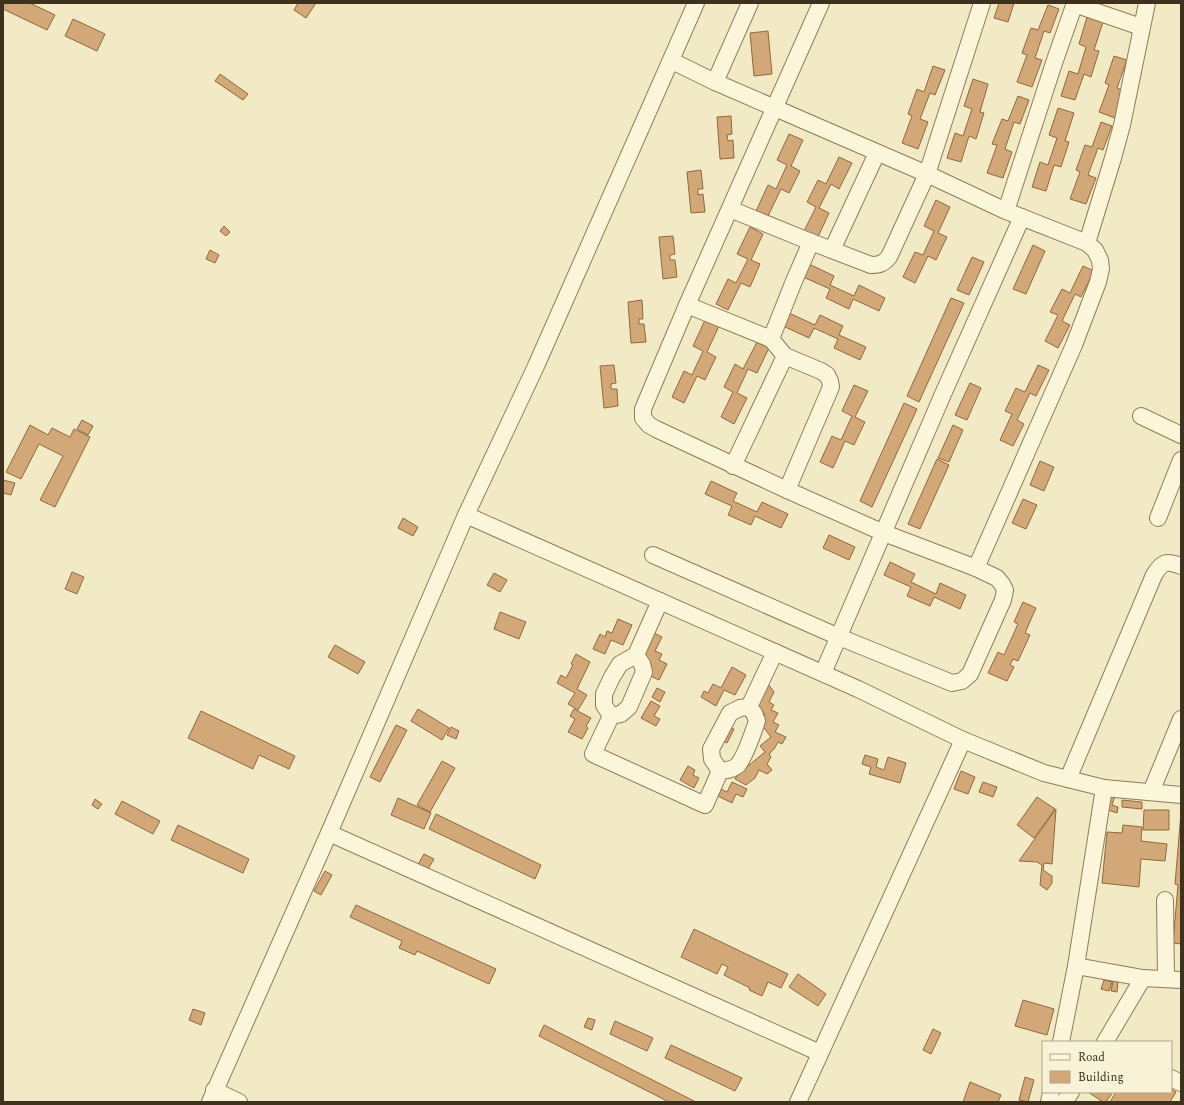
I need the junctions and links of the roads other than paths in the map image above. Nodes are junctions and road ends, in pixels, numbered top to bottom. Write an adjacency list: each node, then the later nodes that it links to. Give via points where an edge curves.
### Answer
1 (696, 3): 8 (street)
2 (750, 3): 9 (street)
3 (821, 3): 10 (street)
4 (982, 3): 12 (street)
5 (1147, 3): 7 (street)
6 (1075, 4): 7 (street); 14 (street)
7 (1141, 27): 17 (street, via 1122,125)
8 (672, 61): 9 (street); 27 (street)
9 (715, 82): 10 (street)
10 (775, 108): 11 (street); 13 (street)
11 (877, 153): 12 (street); 18 (street)
12 (927, 174): 14 (street); 18 (street, via 884,263 871,264)
13 (730, 209): 16 (street); 19 (street)
14 (1006, 211): 15 (street)
15 (1022, 217): 17 (street); 29 (street)
16 (812, 242): 18 (street); 20 (street)
17 (1087, 243): 32 (street, via 1095,250 1100,260 1098,282 1074,345)
18 (832, 250)
19 (687, 305): 20 (street); 25 (street, via 643,409 643,418 656,429)
20 (771, 339): 21 (street)
21 (785, 356): 25 (street); 26 (street, via 822,370 827,375 831,387)
22 (1141, 416): 23 (street)
23 (1181, 434)
24 (1181, 460): 28 (street)
25 (734, 466): 26 (street)
26 (787, 490): 29 (street)
27 (466, 515): 33 (street); 47 (street)
28 (1158, 518)
29 (884, 533): 32 (street); 34 (street)
30 (653, 555): 34 (street)
31 (1181, 566): 43 (street, via 1167,562 1160,566 1154,575)
32 (976, 568): 34 (street, via 997,578 1005,590 970,674 962,681 952,683 943,680)
33 (660, 601): 35 (street); 36 (street)
34 (839, 637): 37 (street)
35 (775, 652): 37 (street); 38 (street)
36 (636, 655): 39 (street, via 620,664 604,694 604,705); 39 (street, via 644,672 629,707 621,714)
37 (823, 673): 41 (street)
38 (749, 707): 42 (street, via 757,722 751,738 737,765); 42 (street, via 740,708 730,714 711,750 712,759)
39 (611, 716): 42 (street, via 593,754 706,805)
40 (1181, 719): 45 (street)
41 (962, 740): 43 (street, via 1044,773); 54 (street)
42 (720, 771)
43 (1068, 779): 44 (street)
44 (1104, 788): 45 (street); 49 (street)
45 (1151, 792): 46 (street)
46 (1181, 795)
47 (329, 833): 54 (street); 58 (street)
48 (1165, 900): 51 (street)
49 (1076, 966): 50 (street); 52 (street)
50 (1143, 978): 51 (street); 53 (street)
51 (1174, 979)
52 (1061, 1041)
53 (1107, 1041)
54 (820, 1053): 60 (street)
55 (1172, 1078): 56 (street)
56 (1181, 1083)
57 (1070, 1093): 61 (street)
58 (212, 1096): 59 (street)
59 (239, 1102)
60 (798, 1102)
61 (1064, 1102)

